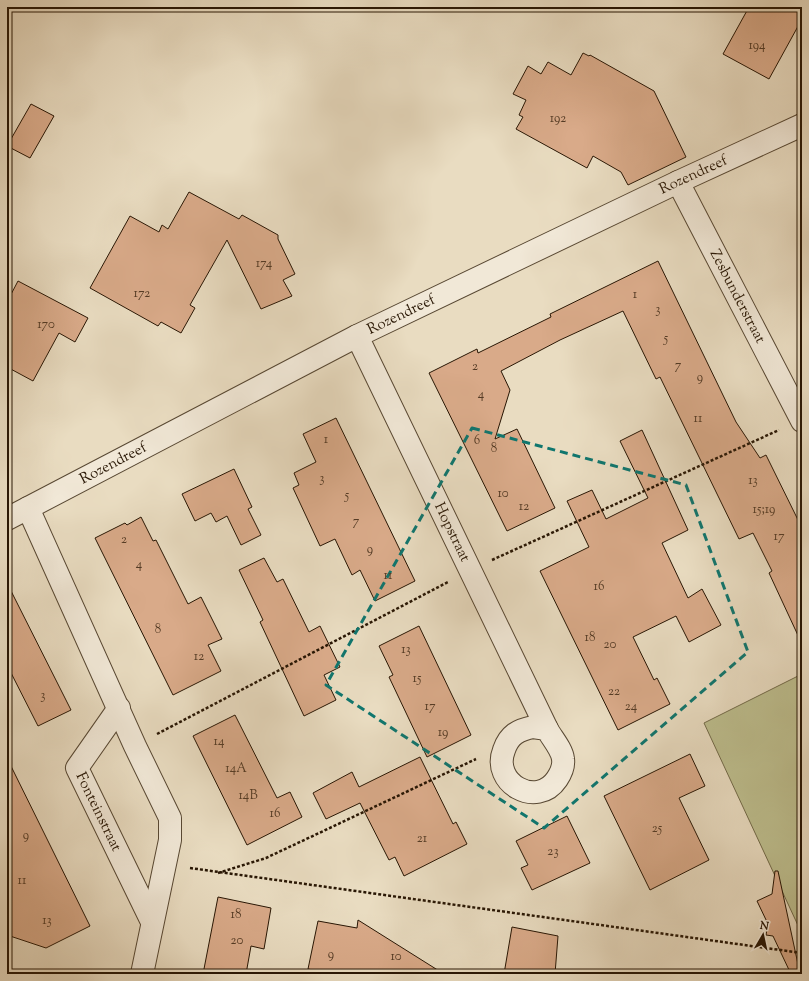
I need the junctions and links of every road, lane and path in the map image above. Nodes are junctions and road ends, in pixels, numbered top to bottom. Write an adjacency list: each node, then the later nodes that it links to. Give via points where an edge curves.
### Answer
1 (802, 125): 2 (street, Rozendreef)
2 (678, 182): 3 (street, Rozendreef); 4 (street, Zesbunderstraat)
3 (357, 336): 5 (street, Rozendreef); 8 (street, Hopstraat)
4 (800, 415)
5 (28, 508): 6 (street, Rozendreef); 7 (street)
6 (7, 519)
7 (119, 708): 10 (street, via 170,818 170,840); 12 (street, Fonteinstraat, via 77,768)
8 (547, 729): 9 (street, via 533,727 517,731); 9 (street, via 563,758 560,774 546,789 526,792 516,788 506,778 501,757)
9 (506, 745): 11 (path, via 266,858)
10 (165, 864): 11 (path); 12 (street)
11 (217, 873): 13 (path)
12 (152, 922): 14 (street)
13 (802, 953)
14 (142, 974)

